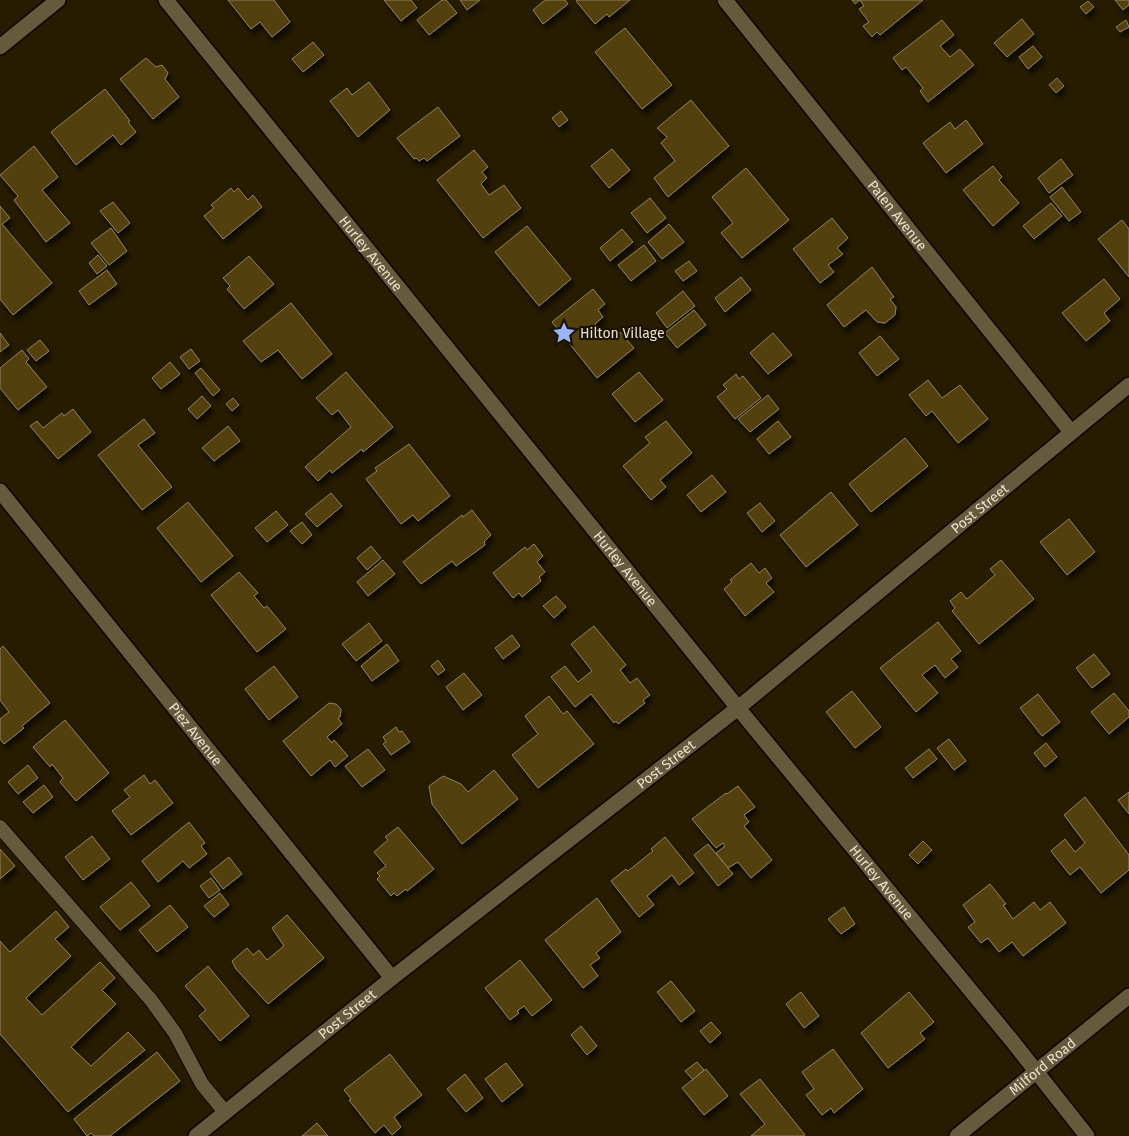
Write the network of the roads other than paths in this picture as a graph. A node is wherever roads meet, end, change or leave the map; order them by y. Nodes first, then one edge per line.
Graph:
1 (58, 0) edge
2 (166, 0) edge
3 (725, 0) edge
4 (0, 47) edge
5 (1129, 385) edge
6 (1070, 432) junction
7 (0, 491) edge
8 (738, 708) junction
9 (0, 827) edge
10 (392, 978) junction
11 (1129, 996) edge
12 (1036, 1072) junction
13 (225, 1112) junction
14 (196, 1136) edge
15 (957, 1136) edge
16 (1087, 1136) edge

1 - 4 street
2 - 8 street, Hurley Avenue
3 - 6 street, Palen Avenue
5 - 6 street, Post Street
6 - 8 street, Post Street
7 - 10 street, Piez Avenue
8 - 10 street, Post Street
8 - 12 street, Hurley Avenue
9 - 13 lane
10 - 13 street, Post Street
11 - 12 street, Milford Road
12 - 15 street, Milford Road
12 - 16 street, Hurley Avenue
13 - 14 street, Post Street

